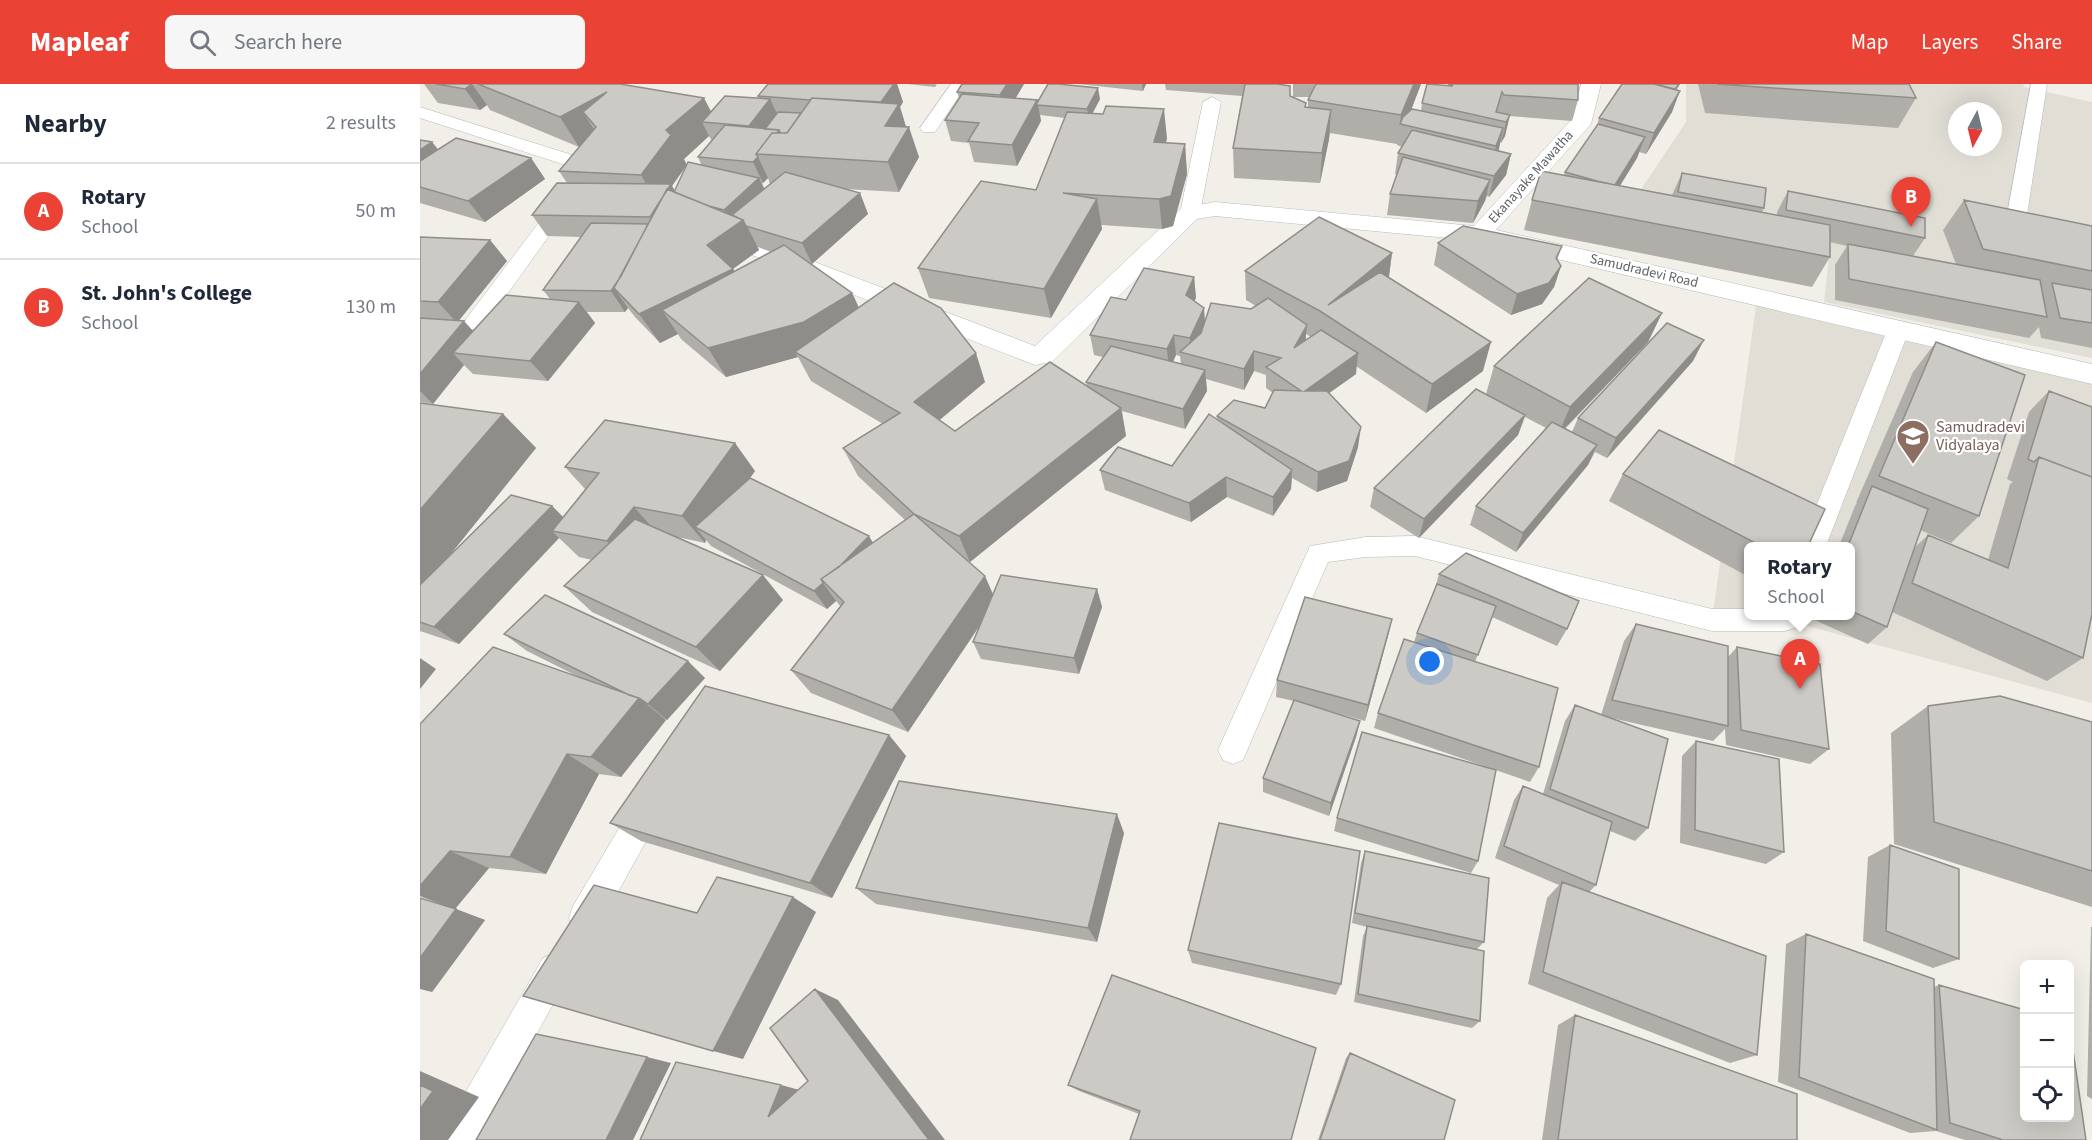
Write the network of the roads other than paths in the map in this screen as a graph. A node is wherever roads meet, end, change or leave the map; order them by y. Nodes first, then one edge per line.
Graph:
1 (959, 84) edge
2 (1591, 84) edge
3 (2039, 84) edge
4 (1212, 102) dead end
5 (420, 112) edge
6 (929, 128) dead end
7 (1190, 213) junction
8 (2017, 215) edge
9 (1480, 234) junction
10 (761, 250) edge
11 (474, 324) dead end
12 (1899, 328) junction
13 (2092, 374) edge
14 (1815, 542) edge
15 (1744, 620) edge
16 (1744, 620) edge
17 (1785, 620) edge
18 (1233, 750) dead end
19 (664, 781) edge
20 (457, 1140) edge

1 - 6 lane
2 - 9 street, Ekanayake Mawatha
3 - 8 lane
4 - 7 lane
5 - 11 lane
7 - 9 street, Samudradevi Road
7 - 10 street
9 - 12 street, Samudradevi Road
12 - 13 street, Samudradevi Road
12 - 14 lane
15 - 18 lane
16 - 17 lane
19 - 20 lane

